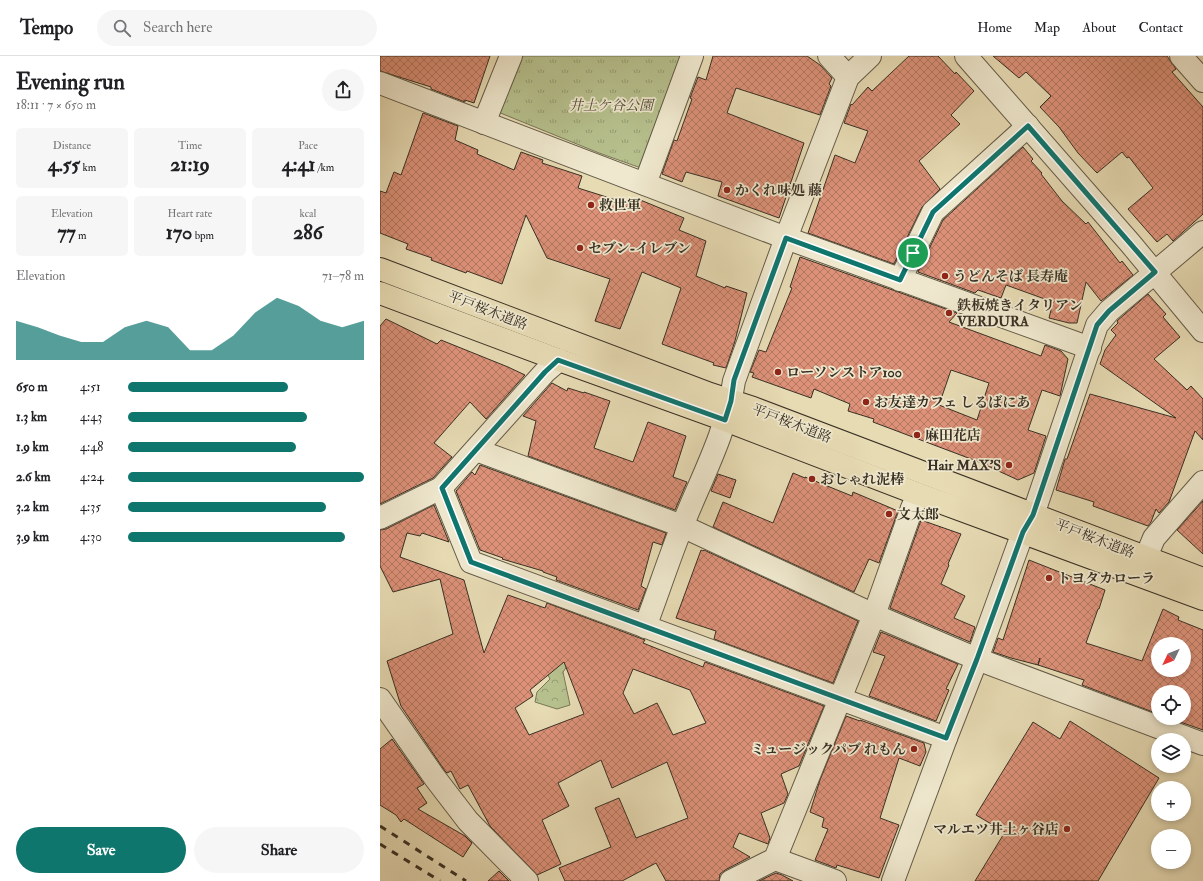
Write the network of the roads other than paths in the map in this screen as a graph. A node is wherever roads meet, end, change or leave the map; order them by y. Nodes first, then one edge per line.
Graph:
1 (511, 56) edge
2 (692, 56) edge
3 (829, 56) edge
4 (870, 56) edge
5 (966, 56) edge
6 (1181, 56) edge
7 (848, 77) junction
8 (1203, 81) edge
9 (380, 83) edge
10 (484, 123) junction
11 (1028, 126) junction
12 (645, 184) junction
13 (1203, 232) edge
14 (786, 238) junction
15 (380, 269) edge
16 (1155, 272) junction
17 (900, 280) junction
18 (380, 293) edge
19 (1203, 330) edge
20 (1090, 348) junction
21 (558, 360) junction
22 (728, 410) junction
23 (476, 450) junction
24 (1203, 482) edge
25 (442, 488) junction
26 (918, 494) junction
27 (380, 518) edge
28 (1028, 524) junction
29 (682, 526) junction
30 (1146, 557) junction
31 (1203, 579) edge
32 (1203, 599) edge
33 (874, 615) junction
34 (645, 627) junction
35 (977, 659) junction
36 (380, 699) edge
37 (841, 699) junction
38 (946, 738) junction
39 (1203, 744) edge
40 (775, 859) junction
41 (527, 881) edge
42 (730, 881) edge
43 (835, 881) edge
44 (893, 881) edge

1 - 10 street
2 - 12 street
3 - 7 street
4 - 7 street
5 - 11 street
6 - 8 street
7 - 14 street
9 - 10 street
10 - 12 street
11 - 16 street
11 - 17 street
12 - 14 street
13 - 16 street
14 - 17 street
14 - 22 street
15 - 22 main road, 平戸桜木道路
16 - 19 street
16 - 20 street
17 - 20 street
18 - 21 main road, 平戸桜木道路
20 - 28 street
21 - 22 main road, 平戸桜木道路
21 - 23 street
22 - 26 main road, 平戸桜木道路
22 - 28 main road, 平戸桜木道路
22 - 29 street
23 - 25 street
23 - 29 street
24 - 30 street
25 - 27 street
25 - 34 street
26 - 28 main road, 平戸桜木道路
26 - 33 street
28 - 30 main road, 平戸桜木道路
28 - 32 main road, 平戸桜木道路
28 - 35 street
29 - 33 street
29 - 34 street
30 - 31 main road, 平戸桜木道路
33 - 35 street
33 - 37 street
34 - 37 street
35 - 38 street
35 - 39 street
36 - 41 street
37 - 38 street
37 - 40 street
38 - 44 street
40 - 42 street
40 - 43 street

